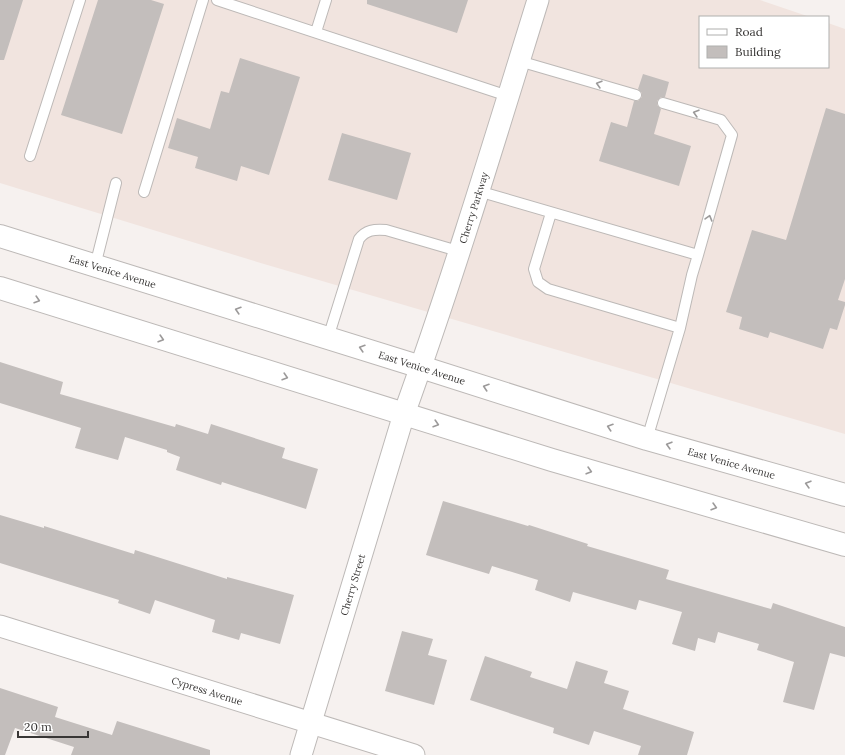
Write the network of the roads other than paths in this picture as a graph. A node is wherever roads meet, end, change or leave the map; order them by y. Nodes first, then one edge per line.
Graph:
1 (80, 0) edge
2 (203, 0) edge
3 (218, 0) edge
4 (326, 0) edge
5 (538, 0) edge
6 (316, 32) junction
7 (519, 61) junction
8 (636, 95) dead end
9 (508, 96) junction
10 (663, 103) dead end
11 (30, 156) dead end
12 (116, 183) dead end
13 (478, 190) junction
14 (144, 192) dead end
15 (552, 213) junction
16 (0, 236) edge
17 (458, 251) junction
18 (698, 255) junction
19 (94, 266) junction
20 (0, 288) edge
21 (680, 328) junction
22 (328, 338) junction
23 (421, 367) junction
24 (404, 414) junction
25 (647, 439) junction
26 (845, 495) edge
27 (845, 544) edge
28 (0, 626) edge
29 (311, 723) junction
30 (301, 755) edge
31 (414, 755) edge

1 - 11 lane
2 - 14 lane
3 - 6 lane
4 - 6 lane
5 - 7 street, Cherry Parkway
6 - 9 lane
8 -> 7 lane
7 - 9 street, Cherry Parkway
9 - 13 street, Cherry Parkway
18 -> 10 lane
12 - 19 lane
13 - 15 lane
13 - 17 street, Cherry Parkway
15 - 18 lane
15 - 21 lane
16 - 19 main road, East Venice Avenue
17 - 22 lane
17 - 23 street, Cherry Parkway
18 - 21 lane
22 -> 19 main road, East Venice Avenue
20 -> 24 main road
21 - 25 lane
23 -> 22 main road, East Venice Avenue
23 - 24 street, Cherry Parkway
25 -> 23 main road, East Venice Avenue
24 -> 27 main road
24 - 29 street, Cherry Street
26 -> 25 main road, East Venice Avenue
28 - 29 street, Cypress Avenue
29 - 30 street, Cherry Street
29 - 31 street, Cypress Avenue

